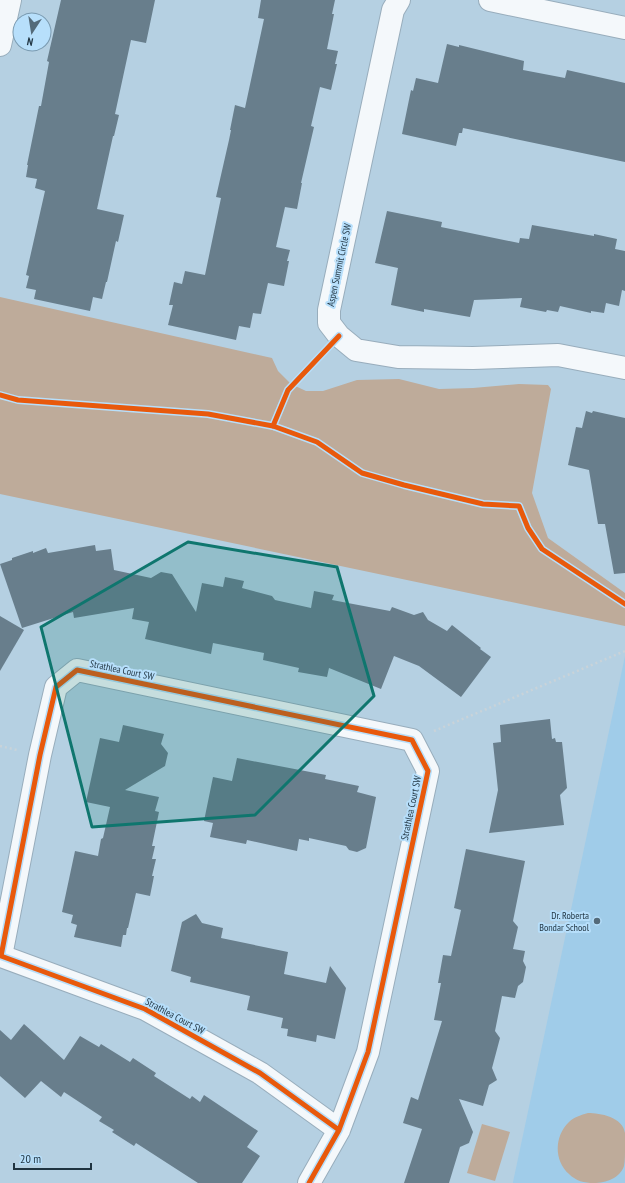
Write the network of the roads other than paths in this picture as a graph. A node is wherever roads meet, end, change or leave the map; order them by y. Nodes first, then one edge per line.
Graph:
1 (10, 0) edge
2 (399, 0) edge
3 (490, 0) edge
4 (625, 28) edge
5 (0, 45) edge
6 (625, 368) edge
7 (338, 1130) junction
8 (309, 1183) edge

1 - 5 street
2 - 6 street, Aspen Summit Circle SW
3 - 4 street
7 - 7 street, Strathlea Court SW
7 - 8 street, Strathlea Court SW

